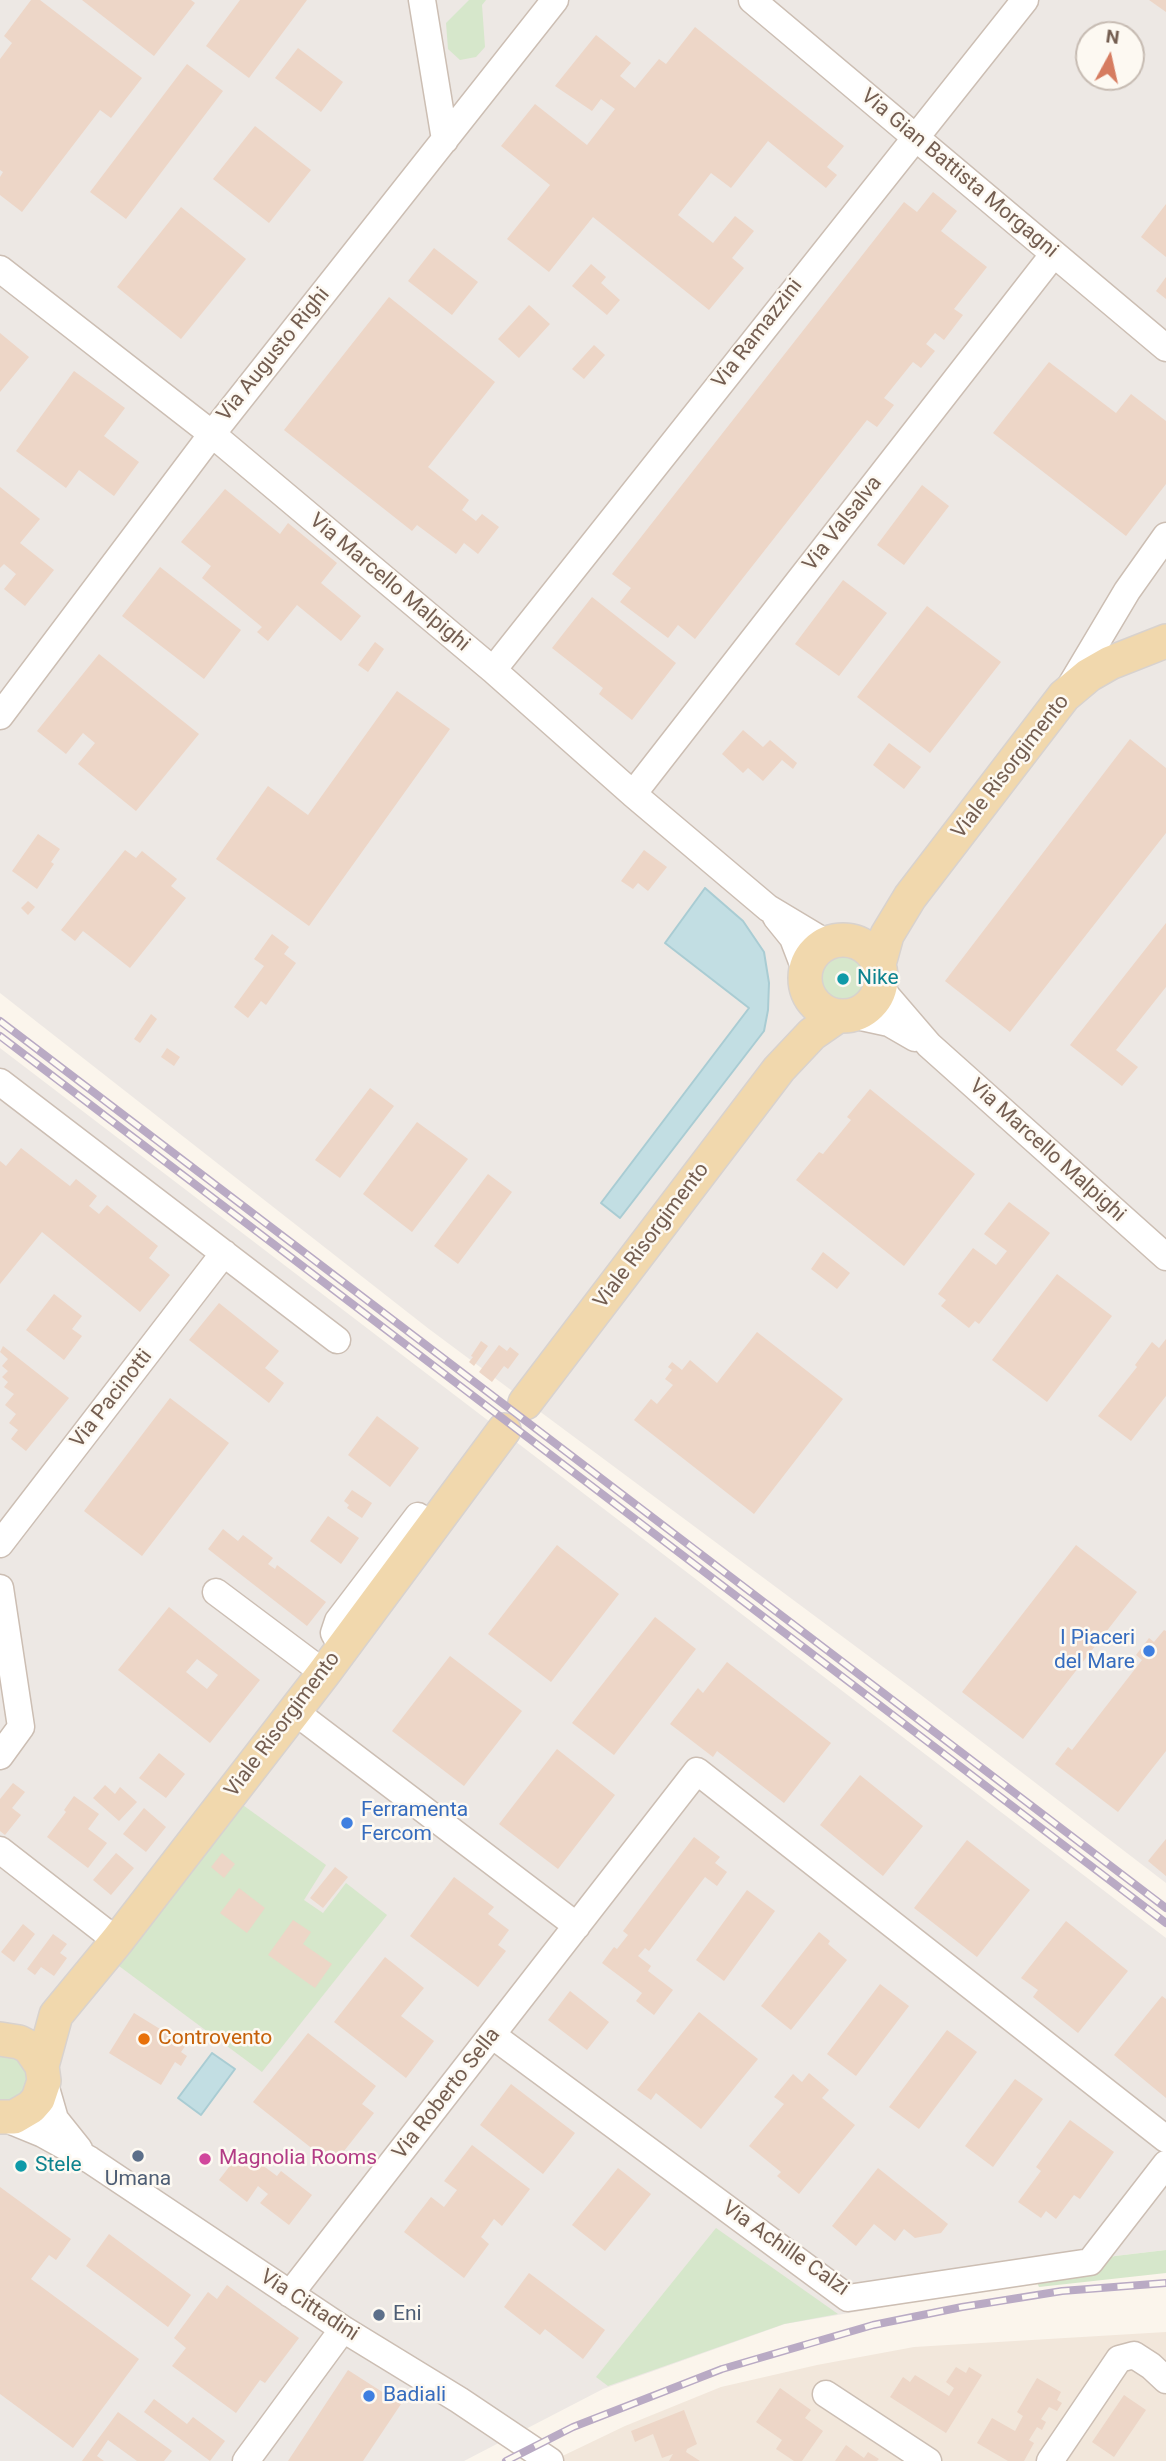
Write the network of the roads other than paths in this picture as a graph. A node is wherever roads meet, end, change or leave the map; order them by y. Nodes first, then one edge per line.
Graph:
1 (422, 0) edge
2 (555, 0) edge
3 (752, 0) edge
4 (1025, 0) edge
5 (915, 136) junction
6 (445, 141) junction
7 (1053, 255) junction
8 (0, 269) edge
9 (1166, 348) edge
10 (212, 434) junction
11 (1166, 536) edge
12 (1166, 641) edge
13 (492, 670) junction
14 (1064, 696) junction
15 (0, 716) edge
16 (633, 794) junction
17 (910, 897) junction
18 (768, 908) junction
19 (837, 942) junction
20 (879, 976) junction
21 (808, 984) junction
22 (845, 1015) junction
23 (929, 1045) junction
24 (779, 1069) junction
25 (0, 1082) edge
26 (224, 1253) junction
27 (1166, 1257) edge
28 (337, 1340) dead end
29 (525, 1404) dead end
30 (504, 1430) dead end
31 (418, 1516) dead end
32 (0, 1544) edge
33 (0, 1588) edge
34 (216, 1592) dead end
35 (333, 1660) junction
36 (294, 1711) junction
37 (0, 1756) edge
38 (0, 1850) edge
39 (577, 1926) junction
40 (117, 1941) junction
41 (56, 2015) junction
42 (492, 2035) junction
43 (4, 2039) edge
44 (43, 2073) junction
45 (1, 2118) edge
46 (1166, 2139) edge
47 (90, 2160) junction
48 (1166, 2164) edge
49 (290, 2294) junction
50 (343, 2329) junction
51 (1166, 2380) edge
52 (827, 2393) dead end
53 (540, 2454) edge
54 (246, 2461) edge
55 (928, 2461) edge
56 (1050, 2461) edge

1 - 6 street
2 - 6 street, Via Augusto Righi
3 - 5 street, Via Gian Battista Morgagni
4 - 5 street, Via Ramazzini
5 - 7 street, Via Gian Battista Morgagni
5 - 13 street, Via Ramazzini
6 - 10 street, Via Augusto Righi
7 - 9 street, Via Gian Battista Morgagni
7 - 16 street, Via Valsalva
8 - 10 street, Via Marcello Malpighi
10 - 13 street, Via Marcello Malpighi
10 - 15 street, Via Augusto Righi
11 - 14 street
12 - 14 main road, Viale Risorgimento
13 - 16 street, Via Marcello Malpighi
14 - 17 main road, Viale Risorgimento
16 - 18 street, Via Marcello Malpighi
17 - 19 main road, Viale Risorgimento
17 - 20 main road, Viale Risorgimento
18 - 19 street, Via Marcello Malpighi
18 - 21 street, Via Marcello Malpighi
19 - 20 main road
19 - 21 main road, Viale Risorgimento
20 - 22 main road, Viale Risorgimento
20 - 23 street, Via Marcello Malpighi
21 - 22 main road
21 - 24 main road, Viale Risorgimento
22 - 23 street, Via Marcello Malpighi
22 - 24 main road, Viale Risorgimento
23 - 27 street, Via Marcello Malpighi
24 - 29 main road, Viale Risorgimento
25 - 26 street
26 - 28 street
26 - 32 street, Via Pacinotti
30 - 35 main road, Viale Risorgimento
31 - 35 street
33 - 37 street
34 - 35 street
35 - 36 main road, Viale Risorgimento
36 - 39 street
36 - 40 main road, Viale Risorgimento
38 - 40 street
39 - 42 street, Via Roberto Sella
39 - 46 street, Via Roberto Sella
40 - 41 main road, Viale Risorgimento
41 - 43 main road, Viale Risorgimento
41 - 44 main road, Viale Risorgimento
42 - 48 street, Via Achille Calzi
42 - 49 street, Via Roberto Sella
43 - 44 main road
44 - 45 main road, Viale Risorgimento
44 - 47 street, Via Cittadini
45 - 47 street, Via Cittadini
47 - 49 street, Via Cittadini
49 - 50 street, Via Cittadini
50 - 53 street, Via Cittadini
50 - 54 street
51 - 56 street
52 - 55 street

